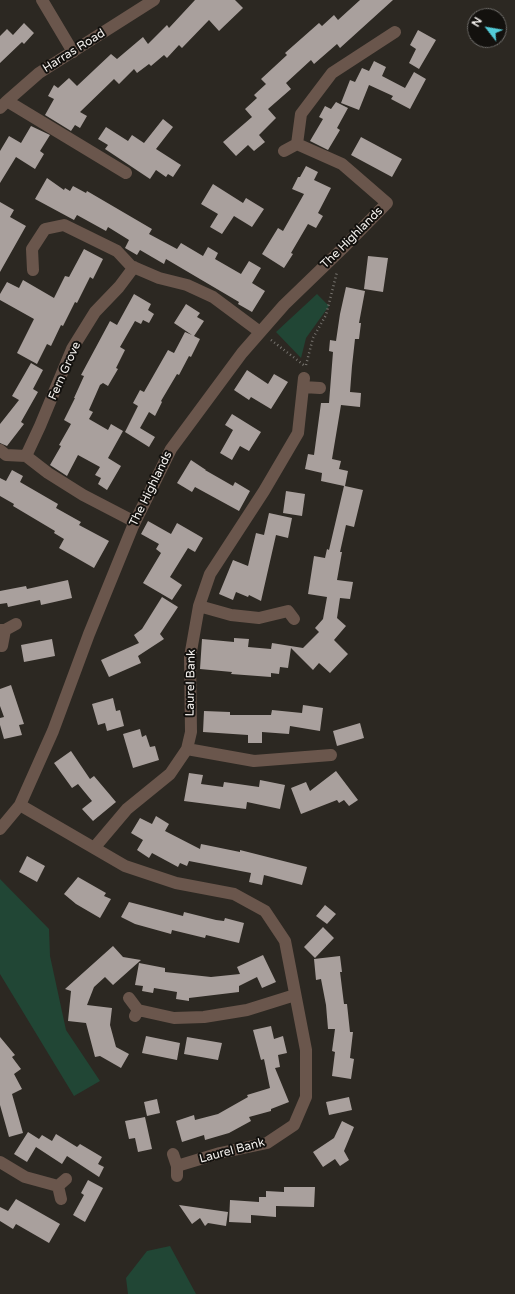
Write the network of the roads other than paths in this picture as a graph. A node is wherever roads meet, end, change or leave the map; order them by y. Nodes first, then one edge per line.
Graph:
1 (42, 0) edge
2 (154, 0) edge
3 (395, 32) dead end
4 (72, 52) junction
5 (3, 105) edge
6 (298, 144) junction
7 (284, 151) dead end
8 (126, 173) dead end
9 (134, 267) junction
10 (33, 270) dead end
11 (260, 332) junction
12 (320, 388) dead end
13 (0, 450) edge
14 (26, 456) junction
15 (135, 522) junction
16 (199, 606) junction
17 (294, 618) dead end
18 (16, 624) dead end
19 (2, 630) edge
20 (2, 646) dead end
21 (188, 749) junction
22 (331, 755) dead end
23 (20, 805) junction
24 (0, 829) edge
25 (94, 848) junction
26 (295, 995) junction
27 (129, 998) dead end
28 (172, 1154) dead end
29 (0, 1162) edge
30 (61, 1198) dead end

1 - 4 street
2 - 4 street, Harras Road
3 - 6 street
4 - 5 street, Harras Road
5 - 8 street
6 - 7 street
6 - 11 street, The Highlands
9 - 10 street
9 - 11 street
9 - 14 street, Fern Grove
11 - 15 street, The Highlands
12 - 16 street, Laurel Bank
13 - 14 street
14 - 15 street
15 - 23 street, The Highlands
16 - 17 street
16 - 21 street, Laurel Bank
18 - 19 street
19 - 20 street
21 - 22 street
21 - 25 street, Laurel Bank
23 - 24 street, The Highlands
23 - 25 street, Laurel Bank
25 - 26 street, Laurel Bank
26 - 27 street
26 - 28 street, Laurel Bank
29 - 30 street

